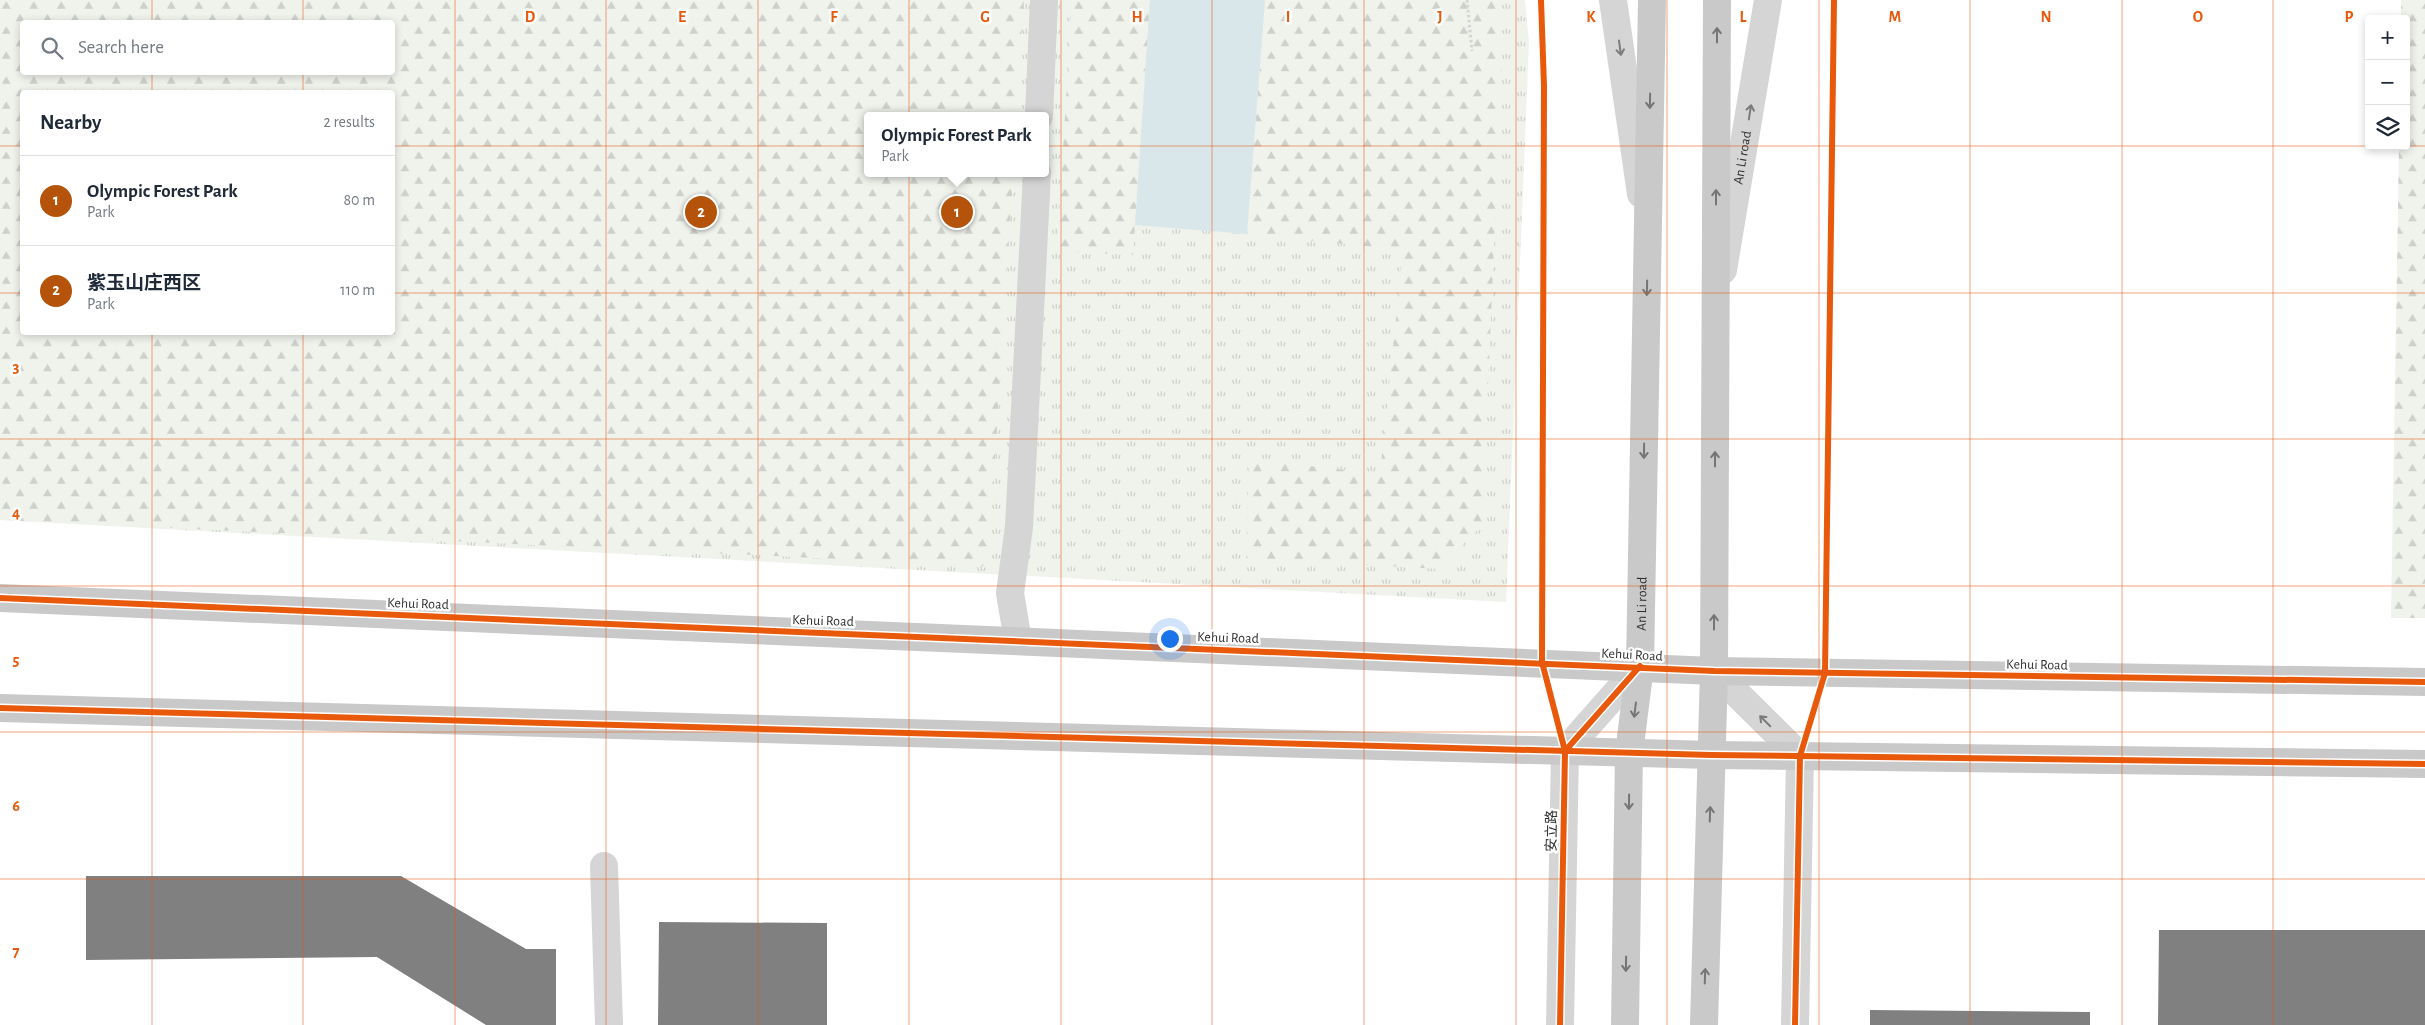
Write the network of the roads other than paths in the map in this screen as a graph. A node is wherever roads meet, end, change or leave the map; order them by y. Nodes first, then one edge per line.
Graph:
1 (1044, 0) edge
2 (1613, 0) edge
3 (1652, 0) edge
4 (1717, 0) edge
5 (1768, 0) edge
6 (1039, 112) edge
7 (1037, 177) edge
8 (1648, 240) junction
9 (1716, 316) junction
10 (0, 598) edge
11 (1018, 641) junction
12 (1640, 666) junction
13 (1714, 671) junction
14 (2425, 682) edge
15 (0, 708) edge
16 (1565, 751) junction
17 (1629, 753) junction
18 (1711, 755) junction
19 (1800, 756) junction
20 (2425, 764) edge
21 (604, 866) dead end
22 (609, 1025) edge
23 (1560, 1025) edge
24 (1625, 1025) edge
25 (1704, 1025) edge
26 (1795, 1025) edge

1 - 6 street
2 -> 8 street, An Li road
3 -> 8 main road, An Li road
9 -> 4 main road, An Li road
9 -> 5 street, An Li road
7 - 11 street
8 -> 12 main road, An Li road
13 -> 9 main road, An Li road
10 - 11 main road, Kehui Road
11 - 12 main road, Kehui Road
12 - 13 main road, Kehui Road
12 - 16 street
12 -> 17 main road, An Li road
13 - 14 main road, Kehui Road
13 - 18 main road, An Li road
19 -> 13 street
15 - 16 main road
16 - 17 main road
16 - 23 street, 安立路
17 - 18 main road
17 -> 24 main road, An Li road
18 - 19 main road
25 -> 18 main road, An Li road
19 - 20 main road
19 - 26 street
21 - 22 street

